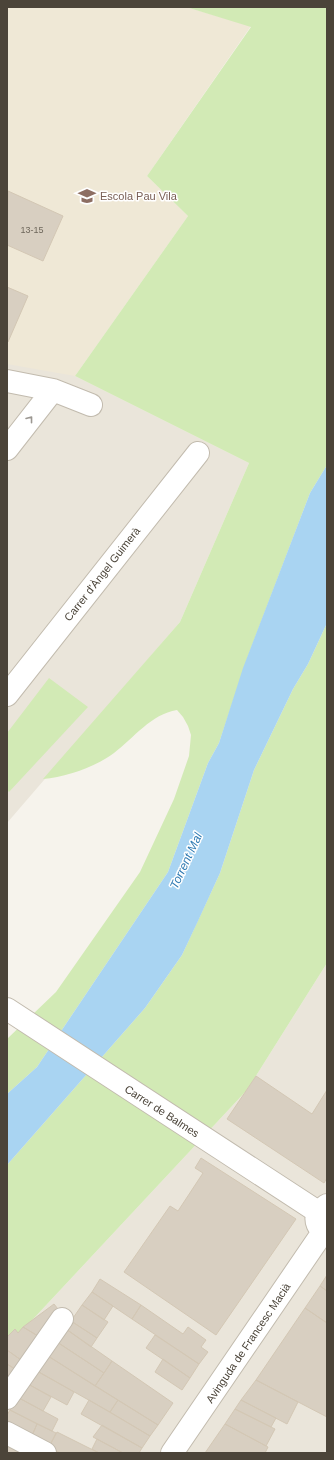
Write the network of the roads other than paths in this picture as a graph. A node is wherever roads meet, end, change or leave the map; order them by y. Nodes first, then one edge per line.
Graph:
1 (7, 381) edge
2 (53, 390) junction
3 (91, 405) dead end
4 (7, 449) edge
5 (198, 453) dead end
6 (7, 695) edge
7 (7, 1009) edge
8 (324, 1221) edge
9 (62, 1319) dead end
10 (7, 1398) edge
11 (7, 1433) edge
12 (45, 1453) edge
13 (172, 1453) edge

1 - 2 street
2 - 3 street
4 -> 2 street
5 - 6 street, Carrer d'Àngel Guimerà
7 - 8 street, Carrer de Balmes
8 - 13 street, Avinguda de Francesc Macià
9 - 10 street
11 - 12 street

